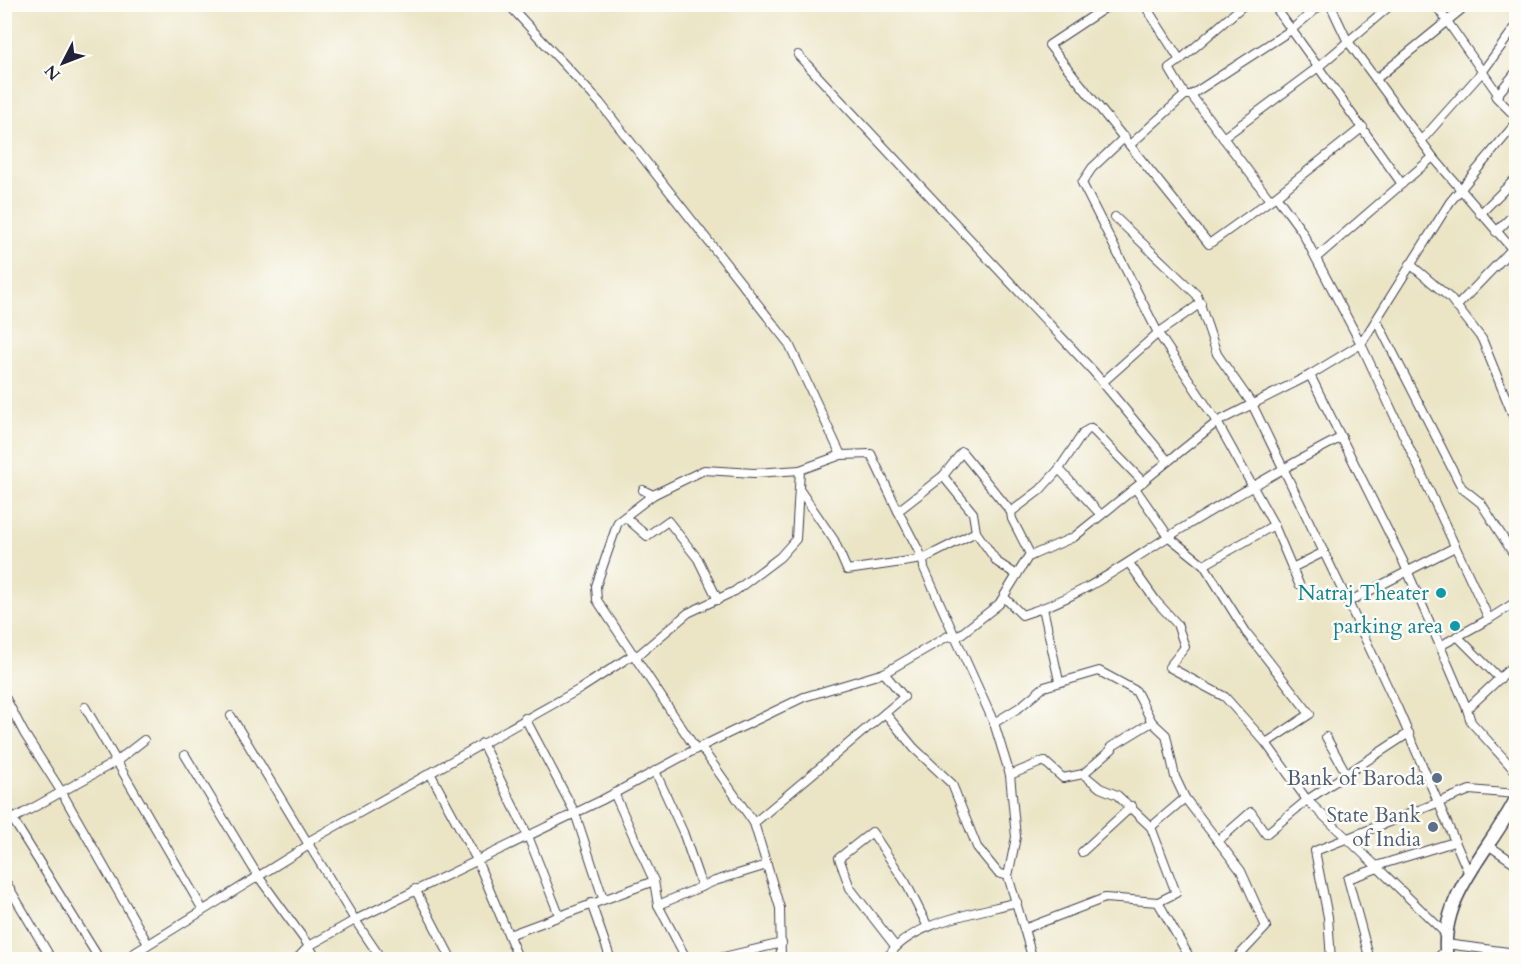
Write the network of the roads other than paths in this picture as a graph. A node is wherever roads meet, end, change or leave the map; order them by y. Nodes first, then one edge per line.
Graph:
1 (508, 4) edge
2 (1111, 4) edge
3 (1144, 4) edge
4 (1245, 4) edge
5 (1273, 4) edge
6 (1322, 4) edge
7 (1330, 4) edge
8 (1392, 4) edge
9 (1435, 4) edge
10 (1468, 4) edge
11 (1448, 22) junction
12 (1516, 26) edge
13 (1291, 30) junction
14 (1347, 40) junction
15 (798, 55) dead end
16 (1180, 60) junction
17 (1317, 68) junction
18 (1483, 71) junction
19 (1516, 72) edge
20 (1376, 79) junction
21 (1498, 94) junction
22 (1188, 95) junction
23 (1516, 117) edge
24 (1516, 123) edge
25 (1363, 127) junction
26 (1125, 137) junction
27 (1223, 138) junction
28 (1421, 141) junction
29 (1131, 144) junction
30 (1433, 157) junction
31 (1516, 178) edge
32 (1402, 184) junction
33 (1459, 191) junction
34 (1273, 198) junction
35 (1516, 212) edge
36 (1480, 214) junction
37 (1115, 217) dead end
38 (1496, 232) junction
39 (1515, 250) edge
40 (1316, 258) junction
41 (1410, 264) junction
42 (1201, 303) junction
43 (1456, 307) junction
44 (1377, 321) junction
45 (1158, 333) junction
46 (1361, 344) junction
47 (1310, 375) junction
48 (1102, 382) junction
49 (1252, 404) junction
50 (1217, 422) junction
51 (1516, 423) edge
52 (1342, 437) junction
53 (841, 455) junction
54 (1168, 461) junction
55 (1283, 468) junction
56 (1059, 469) junction
57 (800, 470) junction
58 (943, 476) junction
59 (1143, 482) junction
60 (1254, 485) junction
61 (1135, 488) junction
62 (799, 489) junction
63 (643, 490) dead end
64 (653, 495) junction
65 (898, 512) junction
66 (1011, 512) junction
67 (1101, 515) junction
68 (625, 517) junction
69 (1274, 525) junction
70 (976, 532) junction
71 (1169, 537) junction
72 (1455, 547) junction
73 (1324, 552) junction
74 (1031, 556) junction
75 (1516, 558) edge
76 (923, 559) junction
77 (1129, 563) junction
78 (1204, 565) junction
79 (1292, 568) junction
80 (1408, 572) junction
81 (1017, 575) junction
82 (1299, 584) dead end
83 (1004, 597) junction
84 (718, 600) junction
85 (1348, 602) junction
86 (1516, 602) edge
87 (1043, 608) junction
88 (1489, 619) junction
89 (1457, 636) junction
90 (956, 638) junction
91 (1440, 646) junction
92 (635, 656) junction
93 (1516, 663) edge
94 (884, 673) junction
95 (1500, 679) junction
96 (1059, 681) junction
97 (4, 694) edge
98 (85, 707) dead end
99 (1467, 709) junction
100 (885, 714) junction
101 (231, 716) dead end
102 (525, 718) junction
103 (1152, 722) junction
104 (994, 723) junction
105 (1408, 733) junction
106 (1326, 737) dead end
107 (144, 740) dead end
108 (482, 742) junction
109 (1266, 743) junction
110 (698, 748) junction
111 (185, 755) dead end
112 (117, 761) junction
113 (655, 771) junction
114 (1516, 772) edge
115 (430, 773) junction
116 (1346, 773) junction
117 (1083, 774) junction
118 (1010, 775) junction
119 (62, 791) junction
120 (614, 793) junction
121 (1516, 794) edge
122 (1185, 798) junction
123 (1516, 799) edge
124 (1307, 800) junction
125 (1438, 803) junction
126 (4, 805) edge
127 (1132, 806) junction
128 (575, 813) junction
129 (12, 819) junction
130 (754, 823) junction
131 (4, 824) edge
132 (1151, 827) junction
133 (528, 836) junction
134 (1345, 837) junction
135 (1218, 840) junction
136 (1454, 842) junction
137 (309, 845) junction
138 (1488, 845) junction
139 (1082, 852) dead end
140 (476, 861) junction
141 (1516, 864) edge
142 (767, 865) junction
143 (1377, 867) junction
144 (1469, 874) junction
145 (258, 876) junction
146 (1008, 876) junction
147 (4, 879) edge
148 (654, 881) junction
149 (702, 887) junction
150 (415, 889) junction
151 (603, 898) junction
152 (1017, 902) junction
153 (1158, 902) junction
154 (591, 903) junction
155 (658, 905) junction
156 (203, 910) junction
157 (559, 915) junction
158 (355, 920) junction
159 (927, 927) junction
160 (1024, 929) junction
161 (509, 935) junction
162 (782, 943) junction
163 (148, 944) junction
164 (309, 946) junction
165 (1447, 947) edge
166 (890, 954) edge
167 (1514, 955) edge
168 (51, 959) edge
169 (100, 960) edge
170 (123, 960) edge
171 (296, 960) edge
172 (317, 960) edge
173 (382, 960) edge
174 (452, 960) edge
175 (519, 960) edge
176 (611, 960) edge
177 (687, 960) edge
178 (711, 960) edge
179 (781, 960) edge
180 (1033, 960) edge
181 (1191, 960) edge
182 (1235, 960) edge
183 (1331, 960) edge
184 (1370, 960) edge
185 (1435, 960) edge

1 - 53 street
2 - 26 street
3 - 16 street
4 - 16 street
5 - 13 street
6 - 13 street
7 - 14 street
8 - 14 street
9 - 11 street
10 - 11 street
11 - 18 street
11 - 20 street
12 - 18 street
13 - 17 street
13 - 22 street
14 - 17 street
14 - 20 street
15 - 48 street
16 - 22 street
17 - 25 street
17 - 27 street
18 - 21 street
18 - 28 street
19 - 21 street
20 - 28 street
21 - 23 street
22 - 27 street
22 - 29 street
24 - 33 street
25 - 32 street
25 - 34 street
26 - 29 street
26 - 45 street
27 - 34 street
28 - 30 street
29 - 34 street
30 - 32 street
30 - 33 street
31 - 36 street
32 - 40 street
33 - 36 street
33 - 41 street
34 - 40 street
35 - 38 street
36 - 38 street
37 - 42 street
38 - 39 street
39 - 43 street
40 - 46 street
41 - 43 street
41 - 44 street
42 - 45 street
42 - 49 street
43 - 51 street
44 - 46 street
44 - 75 street
45 - 48 street
45 - 50 street
46 - 47 street
46 - 72 street
47 - 49 street
47 - 52 street
48 - 54 street
49 - 50 street
49 - 55 street
50 - 54 street
50 - 60 street
52 - 55 street
52 - 80 street
53 - 57 street
53 - 65 street
54 - 59 street
55 - 60 street
55 - 73 street
56 - 59 street
56 - 66 street
56 - 67 street
57 - 62 street
57 - 64 street
58 - 65 street
58 - 66 street
58 - 70 street
59 - 61 street
60 - 69 street
60 - 71 street
61 - 67 street
61 - 71 street
62 - 76 street
62 - 84 street
63 - 64 street
64 - 68 street
65 - 76 street
66 - 74 street
67 - 74 street
68 - 84 street
68 - 92 street
69 - 78 street
69 - 79 street
70 - 76 street
70 - 81 street
71 - 77 street
71 - 78 street
72 - 80 street
72 - 88 street
73 - 79 street
73 - 85 street
74 - 81 street
76 - 90 street
77 - 87 street
77 - 109 street
78 - 109 street
79 - 82 street
80 - 85 street
80 - 91 street
81 - 83 street
83 - 87 street
83 - 90 street
84 - 92 street
85 - 105 street
86 - 88 street
87 - 96 street
88 - 89 street
89 - 91 street
89 - 95 street
90 - 94 street
90 - 104 street
91 - 99 street
92 - 102 street
92 - 110 street
93 - 95 street
94 - 100 street
94 - 110 street
95 - 99 street
96 - 103 street
96 - 104 street
97 - 119 street
98 - 112 street
99 - 114 street
100 - 130 street
100 - 146 street
101 - 137 street
102 - 108 street
102 - 128 street
103 - 117 street
103 - 122 street
104 - 118 street
105 - 116 street
105 - 125 street
106 - 116 street
107 - 112 street
108 - 115 street
108 - 133 street
109 - 124 street
110 - 113 street
110 - 130 street
111 - 145 street
112 - 119 street
112 - 156 street
113 - 120 street
113 - 149 street
115 - 137 street
115 - 140 street
116 - 124 street
117 - 118 street
117 - 127 street
118 - 146 street
119 - 129 street
119 - 163 street
120 - 128 street
120 - 148 street
121 - 125 street
122 - 132 street
122 - 135 street
123 - 138 main road
124 - 134 street
124 - 135 street
125 - 134 street
125 - 136 street
126 - 129 street
127 - 132 street
127 - 139 street
128 - 133 street
128 - 151 street
129 - 131 street
129 - 169 street
130 - 142 street
132 - 153 street
133 - 140 street
133 - 157 street
134 - 143 street
134 - 183 street
135 - 182 street
136 - 143 street
136 - 144 street
137 - 145 street
137 - 158 street
138 - 141 street
138 - 144 main road
140 - 150 street
140 - 161 street
142 - 149 street
142 - 162 street
143 - 165 street
143 - 184 street
144 - 165 main road
145 - 156 street
145 - 164 street
146 - 152 street
147 - 168 street
148 - 151 street
148 - 155 street
149 - 155 street
150 - 158 street
150 - 174 street
151 - 154 street
152 - 159 street
152 - 160 street
153 - 160 street
153 - 181 street
154 - 157 street
154 - 176 street
155 - 177 street
156 - 163 street
157 - 161 street
158 - 164 street
158 - 173 street
159 - 166 street
159 - 166 street
160 - 180 street
161 - 175 street
162 - 178 street
162 - 179 street
163 - 170 street
164 - 171 street
164 - 172 street
165 - 167 street
165 - 185 street

